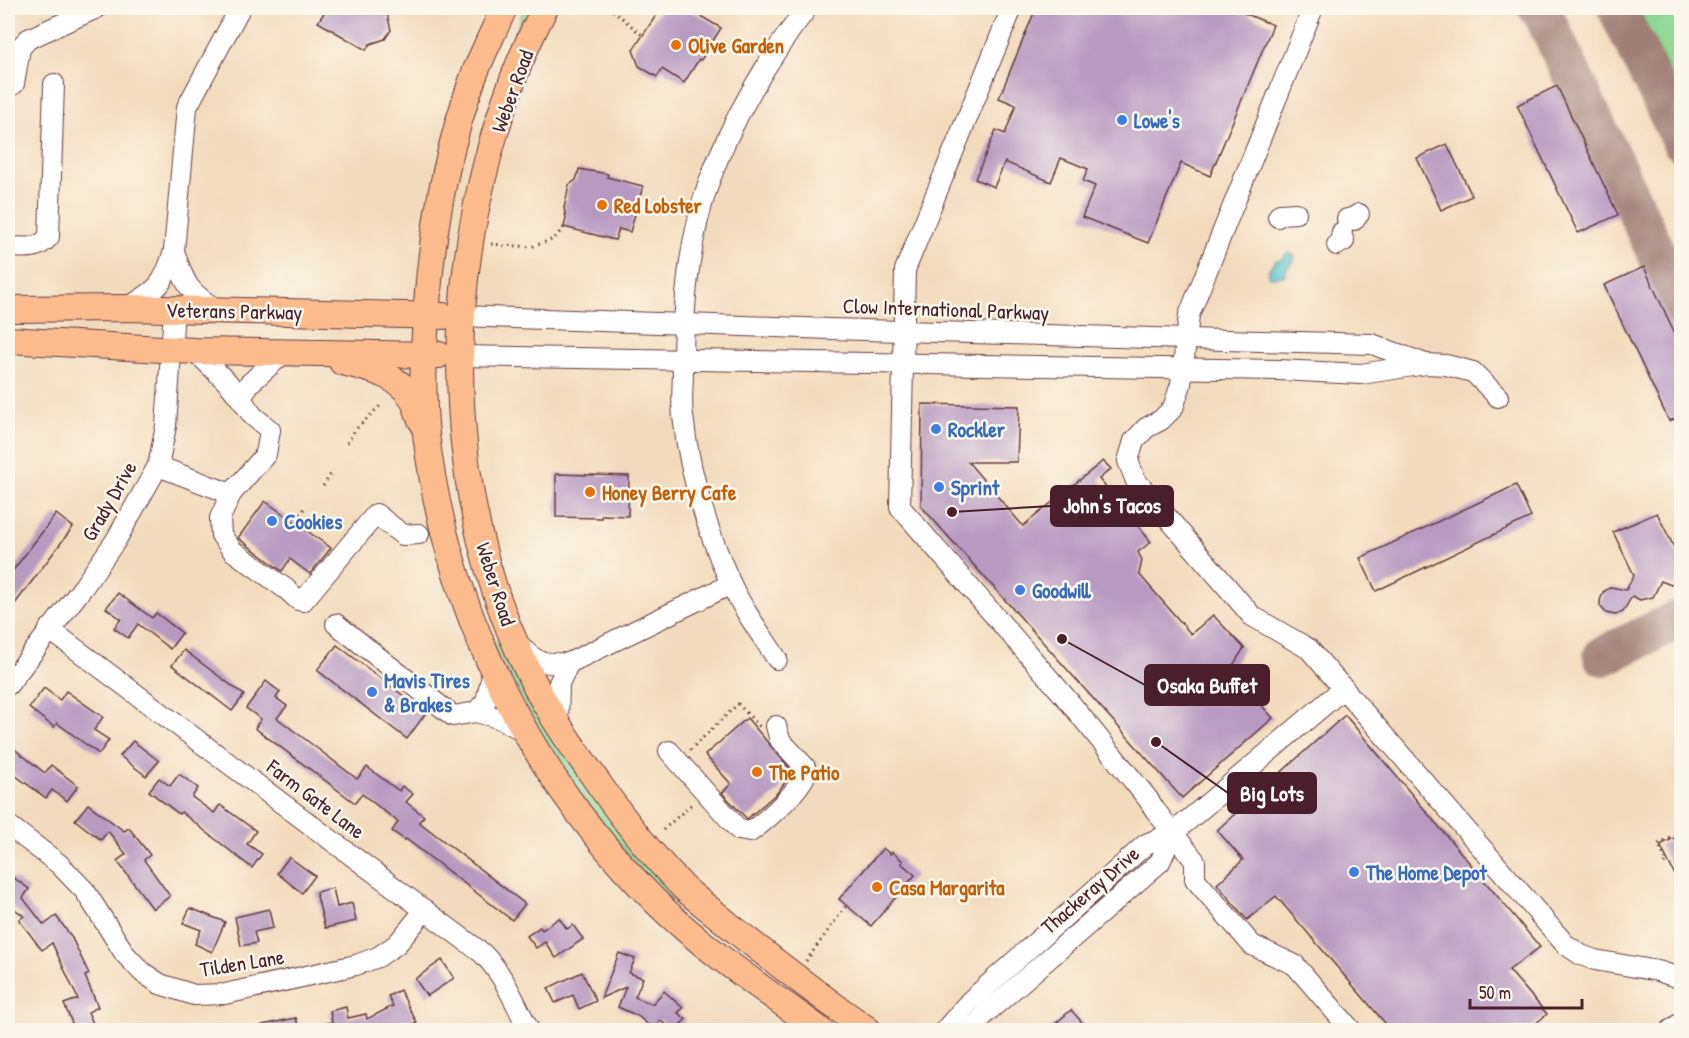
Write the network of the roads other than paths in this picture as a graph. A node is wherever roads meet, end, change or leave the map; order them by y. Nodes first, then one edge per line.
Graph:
1 (97, 8) edge
2 (240, 8) edge
3 (504, 8) edge
4 (545, 8) edge
5 (806, 8) edge
6 (1012, 8) edge
7 (1313, 8) edge
8 (14, 84) dead end
9 (54, 84) dead end
10 (8, 247) edge
11 (174, 251) junction
12 (127, 308) junction
13 (8, 309) edge
14 (174, 310) junction
15 (219, 311) junction
16 (426, 315) junction
17 (461, 316) junction
18 (684, 324) junction
19 (904, 332) junction
20 (1186, 339) junction
21 (8, 340) edge
22 (184, 350) junction
23 (295, 352) junction
24 (424, 354) junction
25 (460, 356) junction
26 (683, 360) junction
27 (904, 363) junction
28 (1426, 364) junction
29 (1184, 368) junction
30 (1498, 397) dead end
31 (241, 399) junction
32 (426, 432) junction
33 (158, 466) junction
34 (231, 495) junction
35 (419, 534) dead end
36 (731, 584) junction
37 (336, 624) dead end
38 (49, 629) junction
39 (512, 636) junction
40 (777, 659) dead end
41 (569, 663) junction
42 (493, 671) junction
43 (8, 685) edge
44 (1344, 688) junction
45 (476, 712) junction
46 (559, 727) junction
47 (770, 728) road end
48 (524, 731) junction
49 (669, 751) dead end
50 (8, 825) edge
51 (1173, 833) junction
52 (425, 910) junction
53 (1682, 979) edge
54 (1682, 1022) edge
55 (529, 1030) edge
56 (820, 1030) edge
57 (868, 1030) edge
58 (945, 1030) edge
59 (971, 1030) edge
60 (1351, 1030) edge
61 (1671, 1030) edge

1 - 8 street
2 - 11 street
3 - 16 main road, Weber Road
4 - 17 main road, Weber Road
5 - 18 street
6 - 19 street
7 - 20 street
9 - 10 street
11 - 12 street
11 - 15 street
12 - 13 main road, Veterans Parkway
12 - 14 main road, Veterans Parkway
14 - 15 main road, Veterans Parkway
14 - 22 street, Grady Drive
15 - 16 main road, Veterans Parkway
16 - 17 main road, Veterans Parkway
16 - 24 main road, Weber Road
17 - 18 street, Clow International Parkway
17 - 25 main road, Weber Road
18 - 19 street, Clow International Parkway
18 - 26 street
19 - 20 street, Clow International Parkway
19 - 27 street
20 - 28 street, Clow International Parkway
20 - 29 street
21 - 22 main road, Veterans Parkway
22 - 23 main road, Veterans Parkway
22 - 31 street
22 - 33 street, Grady Drive
23 - 24 main road, Veterans Parkway
23 - 31 street
23 - 32 main road
24 - 25 main road, Veterans Parkway
24 - 32 main road, Weber Road
25 - 26 street, Clow International Parkway
25 - 39 main road, Weber Road
26 - 27 street, Clow International Parkway
26 - 36 street
27 - 29 street, Clow International Parkway
27 - 51 street
28 - 29 street, Clow International Parkway
28 - 30 street, Clow International Parkway
29 - 44 street
31 - 34 street
32 - 42 main road, Weber Road
33 - 34 street
33 - 38 street, Grady Drive
34 - 35 street
36 - 40 street
36 - 41 street
37 - 45 street
38 - 43 street, Grady Drive
38 - 52 street, Farm Gate Lane
39 - 41 street
39 - 46 main road, Weber Road
41 - 46 street
42 - 45 street
42 - 48 main road, Weber Road
44 - 51 street, Thackeray Drive
44 - 53 street
45 - 48 street
46 - 57 main road, Weber Road
47 - 49 street
48 - 56 main road, Weber Road
50 - 52 street, Tilden Lane
51 - 58 street
51 - 59 street, Thackeray Drive
51 - 60 street
52 - 55 street, Farm Gate Lane
54 - 61 street

